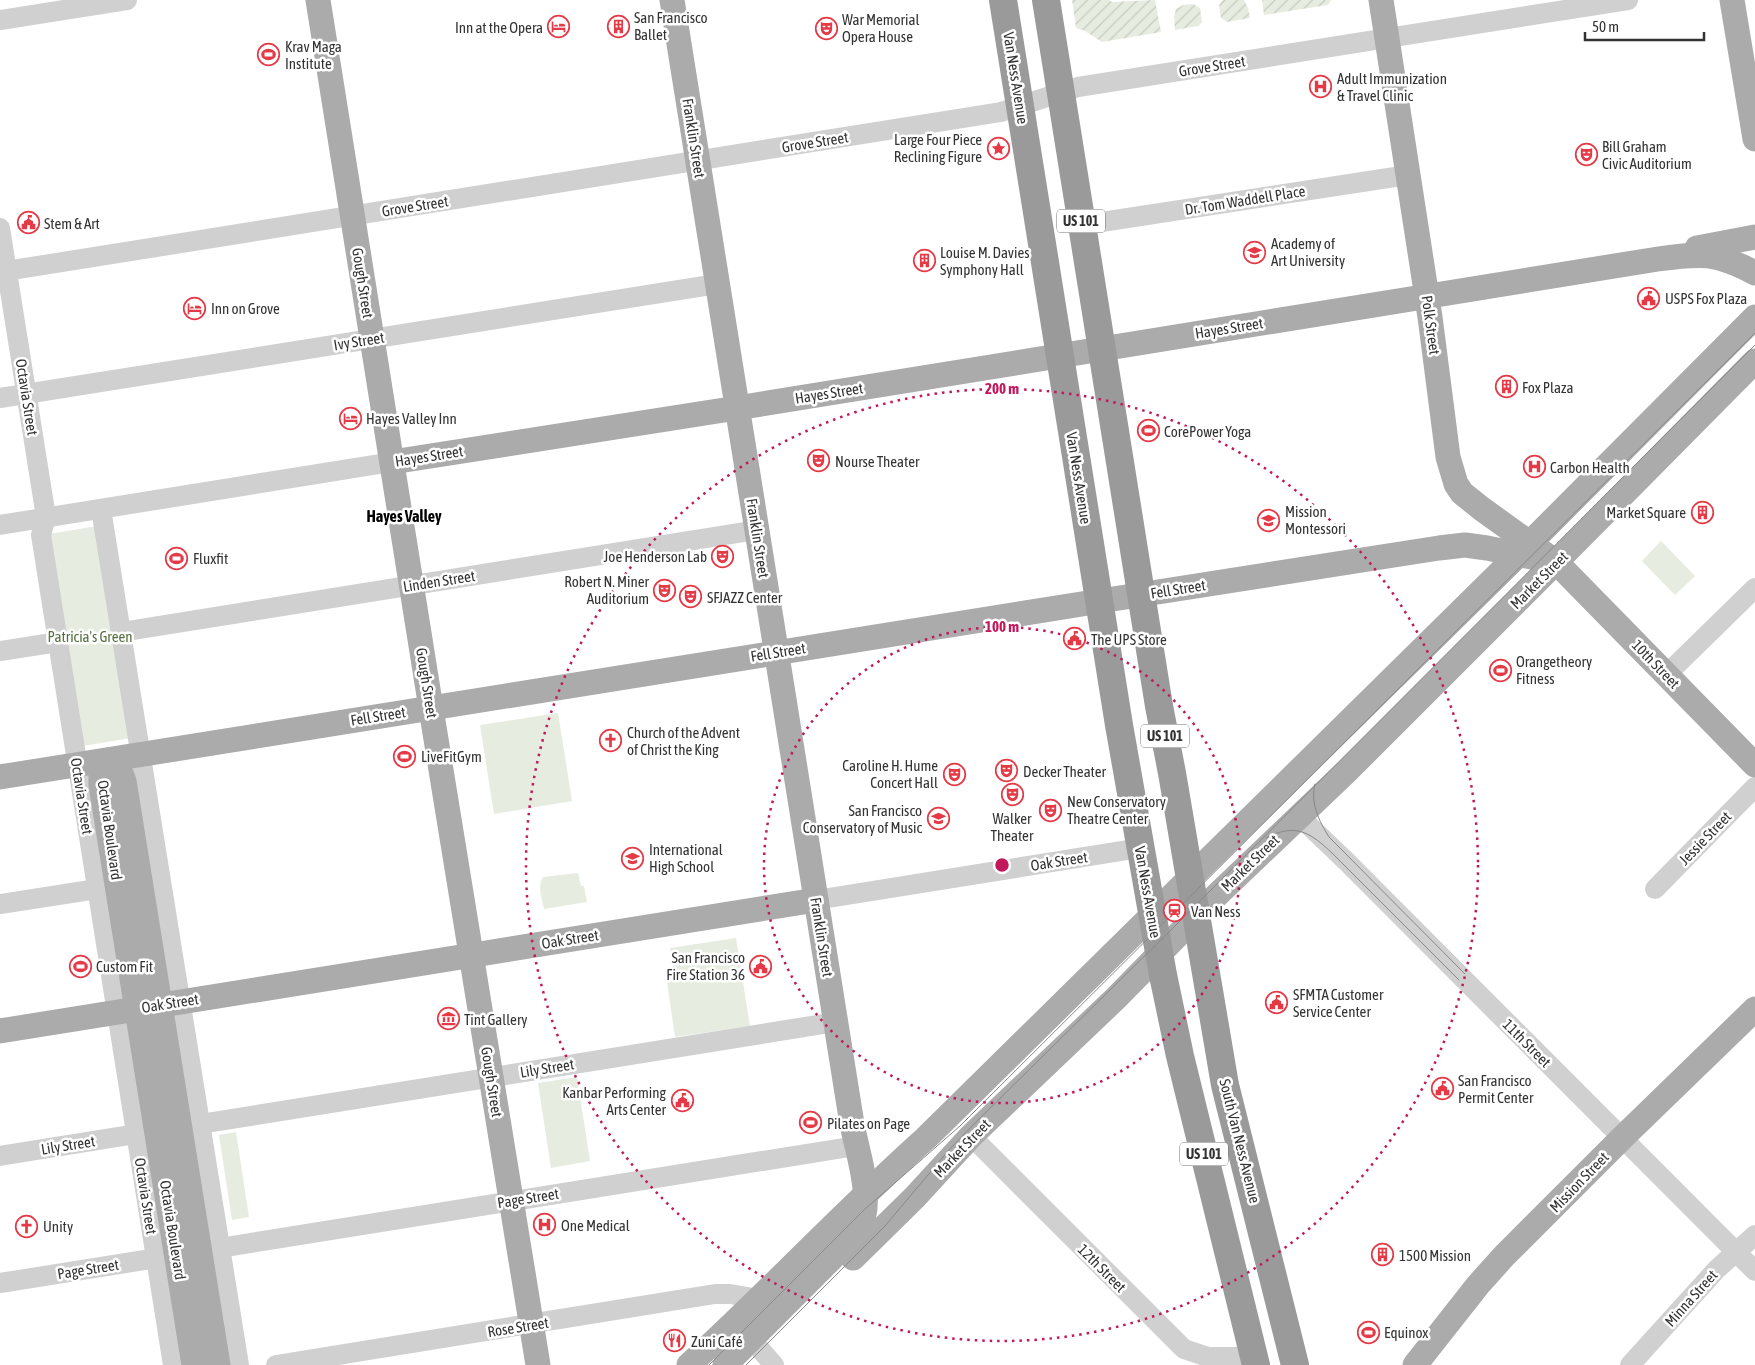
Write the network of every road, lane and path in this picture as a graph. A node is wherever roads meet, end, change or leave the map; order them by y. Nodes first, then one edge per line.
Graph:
1 (128, 0) edge
2 (318, 0) edge
3 (672, 0) edge
4 (1003, 0) edge
5 (1046, 0) edge
6 (1381, 0) edge
7 (1628, 0) edge
8 (1732, 0) edge
9 (0, 20) edge
10 (1387, 39) junction
11 (1061, 93) junction
12 (1020, 106) junction
13 (1755, 139) edge
14 (698, 160) junction
15 (1408, 175) junction
16 (352, 216) junction
17 (1082, 225) junction
18 (0, 228) edge
19 (1755, 237) edge
20 (1658, 259) junction
21 (3, 272) edge
22 (1755, 273) edge
23 (717, 284) junction
24 (1427, 296) junction
25 (1755, 317) edge
26 (372, 339) junction
27 (1102, 349) junction
28 (1060, 355) junction
29 (1755, 360) edge
30 (26, 394) junction
31 (0, 398) edge
32 (737, 408) junction
33 (392, 462) junction
34 (101, 509) junction
35 (46, 517) junction
36 (0, 525) edge
37 (756, 530) junction
38 (1525, 548) junction
39 (1556, 562) junction
40 (411, 585) junction
41 (1755, 588) edge
42 (1141, 594) junction
43 (1098, 601) junction
44 (121, 632) junction
45 (58, 642) junction
46 (0, 651) edge
47 (776, 653) junction
48 (1666, 675) junction
49 (431, 708) junction
50 (141, 754) junction
51 (1753, 759) edge
52 (109, 760) junction
53 (77, 765) junction
54 (0, 777) edge
55 (1755, 787) edge
56 (1299, 816) junction
57 (1140, 848) junction
58 (1190, 878) junction
59 (97, 889) junction
60 (1655, 889) dead end
61 (816, 900) junction
62 (0, 904) edge
63 (1152, 915) junction
64 (1197, 915) junction
65 (1159, 954) junction
66 (471, 955) junction
67 (149, 1007) junction
68 (1755, 1009) edge
69 (836, 1022) junction
70 (0, 1031) edge
71 (491, 1077) junction
72 (200, 1124) junction
73 (136, 1134) junction
74 (971, 1136) junction
75 (1622, 1138) junction
76 (856, 1146) junction
77 (0, 1156) edge
78 (866, 1193) junction
79 (511, 1200) junction
80 (1755, 1234) edge
81 (1736, 1252) junction
82 (188, 1253) junction
83 (1755, 1271) edge
84 (0, 1283) edge
85 (759, 1299) junction
86 (740, 1318) junction
87 (532, 1324) junction
88 (1255, 1359) edge
89 (759, 1360) edge
90 (1424, 1362) edge
91 (173, 1365) edge
92 (194, 1365) edge
93 (218, 1365) edge
94 (239, 1365) edge
95 (276, 1365) edge
96 (538, 1365) edge
97 (689, 1365) edge
98 (703, 1365) edge
99 (725, 1365) edge
100 (1295, 1365) edge
101 (1630, 1365) edge

1 - 9 street
2 - 16 main road, Gough Street
3 - 14 main road, Franklin Street
4 - 12 highway, Van Ness Avenue / US 101
5 - 11 highway, US 101
6 - 10 main road, Polk Street
7 - 10 street, Grove Street
8 - 13 main road
10 - 11 street, Grove Street
10 - 15 main road, Polk Street
11 - 12 street, Grove Street
11 - 17 highway, US 101
12 - 14 street, Grove Street
12 - 28 highway, Van Ness Avenue / US 101
14 - 16 street, Grove Street
14 - 23 main road, Franklin Street
15 - 17 street, Dr. Tom Waddell Place
15 - 24 main road, Polk Street
16 - 21 street, Grove Street
16 - 26 main road, Gough Street
17 - 27 highway, US 101
18 - 21 street, Octavia Street
19 - 20 main road
20 - 22 main road
20 - 24 main road, Hayes Street
21 - 30 street, Octavia Street
23 - 26 street, Ivy Street
23 - 32 main road, Franklin Street
24 - 27 main road, Hayes Street
24 - 38 main road, Polk Street
25 - 38 main road, Market Street
26 - 30 street, Ivy Street
26 - 33 main road, Gough Street
27 - 28 main road, Hayes Street
27 - 42 highway, US 101
28 - 32 main road, Hayes Street
28 - 43 highway, Van Ness Avenue / US 101
29 - 39 main road, Market Street
30 - 31 street, Ivy Street
30 - 35 street, Octavia Street
32 - 33 main road, Hayes Street
32 - 37 main road, Franklin Street
33 - 34 street, Hayes Street
33 - 40 main road, Gough Street
34 - 35 street, Hayes Street
34 - 44 street, Octavia Street
35 - 36 street, Hayes Street
35 - 45 street, Octavia Street
37 - 40 street, Linden Street
37 - 47 main road, Franklin Street
38 - 39 main road, Polk Street
38 - 42 main road, Fell Street
38 - 58 main road, Market Street
39 - 48 main road, 10th Street
39 - 56 main road, Market Street
40 - 44 street, Linden Street
40 - 49 main road, Gough Street
41 - 48 street
42 - 43 main road, Fell Street
42 - 58 highway, US 101
43 - 47 main road, Fell Street
43 - 57 highway, Van Ness Avenue / US 101
44 - 50 street, Octavia Street
45 - 46 street
45 - 53 street, Octavia Street
47 - 49 main road, Fell Street
47 - 61 main road, Franklin Street
48 - 51 main road, 10th Street
49 - 50 main road, Fell Street
49 - 66 main road, Gough Street
50 - 52 main road, Fell Street
50 - 67 street, Octavia Street
52 - 53 main road, Fell Street
52 - 67 main road, Octavia Boulevard
53 - 54 main road, Fell Street
53 - 59 street, Octavia Street
55 - 60 street, Jessie Street
56 - 64 main road, Market Street
56 - 75 street, 11th Street
57 - 61 street, Oak Street
57 - 63 highway, Van Ness Avenue / US 101
58 - 63 main road, Market Street
58 - 64 highway, US 101
59 - 62 street
59 - 67 street, Octavia Street
61 - 66 main road, Oak Street
61 - 69 main road, Franklin Street
63 - 65 highway, Van Ness Avenue / US 101
63 - 78 main road, Market Street
64 - 65 main road, Market Street
64 - 100 highway, South Van Ness Avenue / US 101
65 - 74 main road, Market Street
65 - 88 highway, US 101
66 - 67 main road, Oak Street
66 - 71 main road, Gough Street
67 - 70 main road, Oak Street
67 - 72 street, Octavia Street
67 - 73 street, Octavia Street
67 - 82 main road, Octavia Boulevard
68 - 75 main road, Mission Street
69 - 71 street, Lily Street
69 - 76 main road, Franklin Street
71 - 72 street, Lily Street
71 - 79 main road, Gough Street
72 - 82 street, Octavia Street
73 - 77 street, Lily Street
73 - 82 street, Octavia Street
74 - 88 street, 12th Street
74 - 89 main road, Market Street
75 - 81 street, 11th Street
75 - 90 main road, Mission Street
76 - 78 main road, Franklin Street
76 - 79 street, Page Street
78 - 85 main road, Market Street
78 - 99 main road
79 - 82 street, Page Street
79 - 87 main road, Gough Street
80 - 81 street, Minna Street
81 - 83 street, 11th Street
81 - 101 street, Minna Street
82 - 84 street, Page Street
82 - 91 street, Octavia Street
82 - 92 main road, Octavia Boulevard
82 - 93 main road, Octavia Boulevard
82 - 94 street, Octavia Street
85 - 86 main road, Market Street
85 - 87 street, Rose Street
86 - 97 main road, Market Street
86 - 98 main road, Market Street
87 - 95 street, Rose Street
87 - 96 main road, Gough Street

